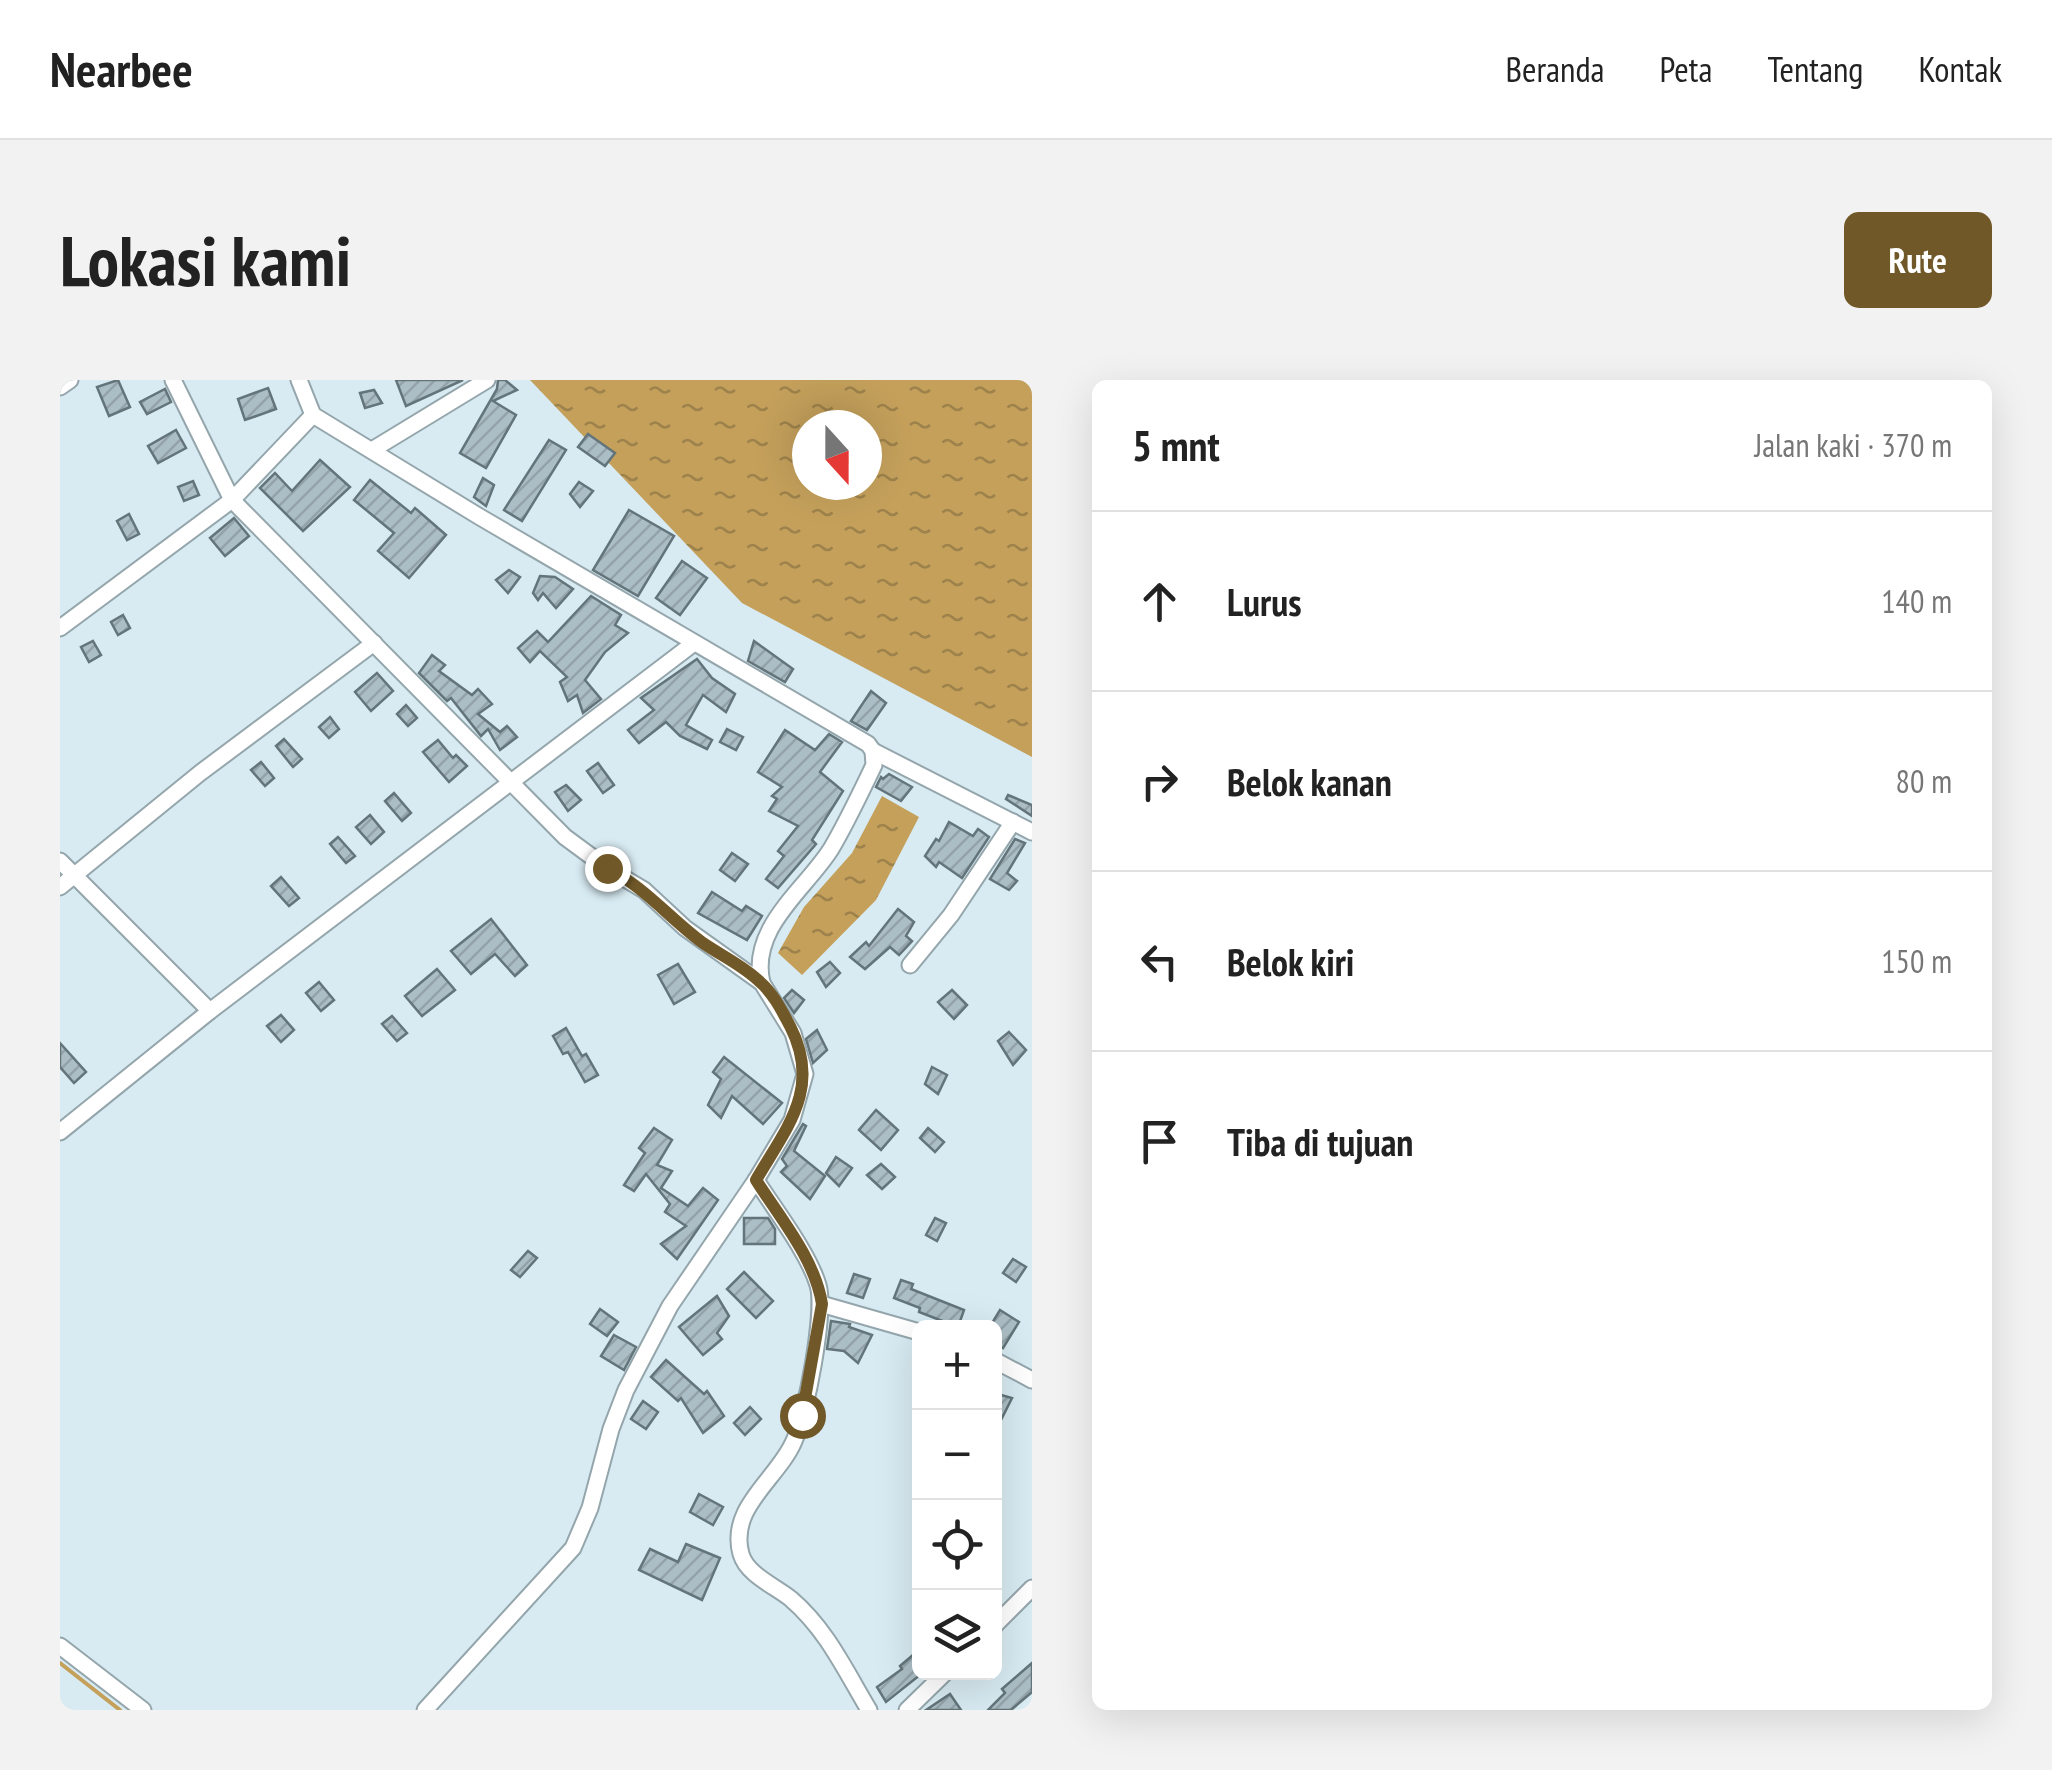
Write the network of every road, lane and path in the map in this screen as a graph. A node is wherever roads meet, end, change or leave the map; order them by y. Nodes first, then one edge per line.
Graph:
1 (70, 380) edge
2 (173, 380) edge
3 (299, 380) edge
4 (487, 380) edge
5 (60, 387) edge
6 (314, 415) junction
7 (372, 450) junction
8 (232, 500) junction
9 (60, 628) edge
10 (694, 642) junction
11 (374, 643) junction
12 (873, 751) junction
13 (510, 782) junction
14 (1013, 822) junction
15 (1032, 832) edge
16 (60, 861) edge
17 (74, 874) junction
18 (60, 887) edge
19 (910, 965) dead end
20 (762, 983) junction
21 (210, 1011) junction
22 (60, 1132) edge
23 (756, 1180) junction
24 (822, 1304) junction
25 (912, 1330) edge
26 (1002, 1364) edge
27 (1032, 1380) edge
28 (1032, 1588) edge
29 (1002, 1618) edge
30 (60, 1646) edge
31 (938, 1680) edge
32 (143, 1710) edge
33 (425, 1710) edge
34 (869, 1710) edge
35 (907, 1710) edge

1 - 5 street
2 - 8 street
3 - 6 street
4 - 7 street
6 - 7 street
6 - 8 street
7 - 10 street
8 - 9 street
8 - 11 street
10 - 12 street
10 - 13 street
11 - 13 street
11 - 17 street
12 - 14 street
12 - 20 street
13 - 20 street
13 - 21 street
14 - 15 street
14 - 19 street
16 - 17 street
17 - 18 street
17 - 21 street
20 - 23 street
21 - 22 street
23 - 24 street
23 - 33 street
24 - 25 street
24 - 34 street
26 - 27 street
28 - 29 street
30 - 32 street
31 - 35 street

